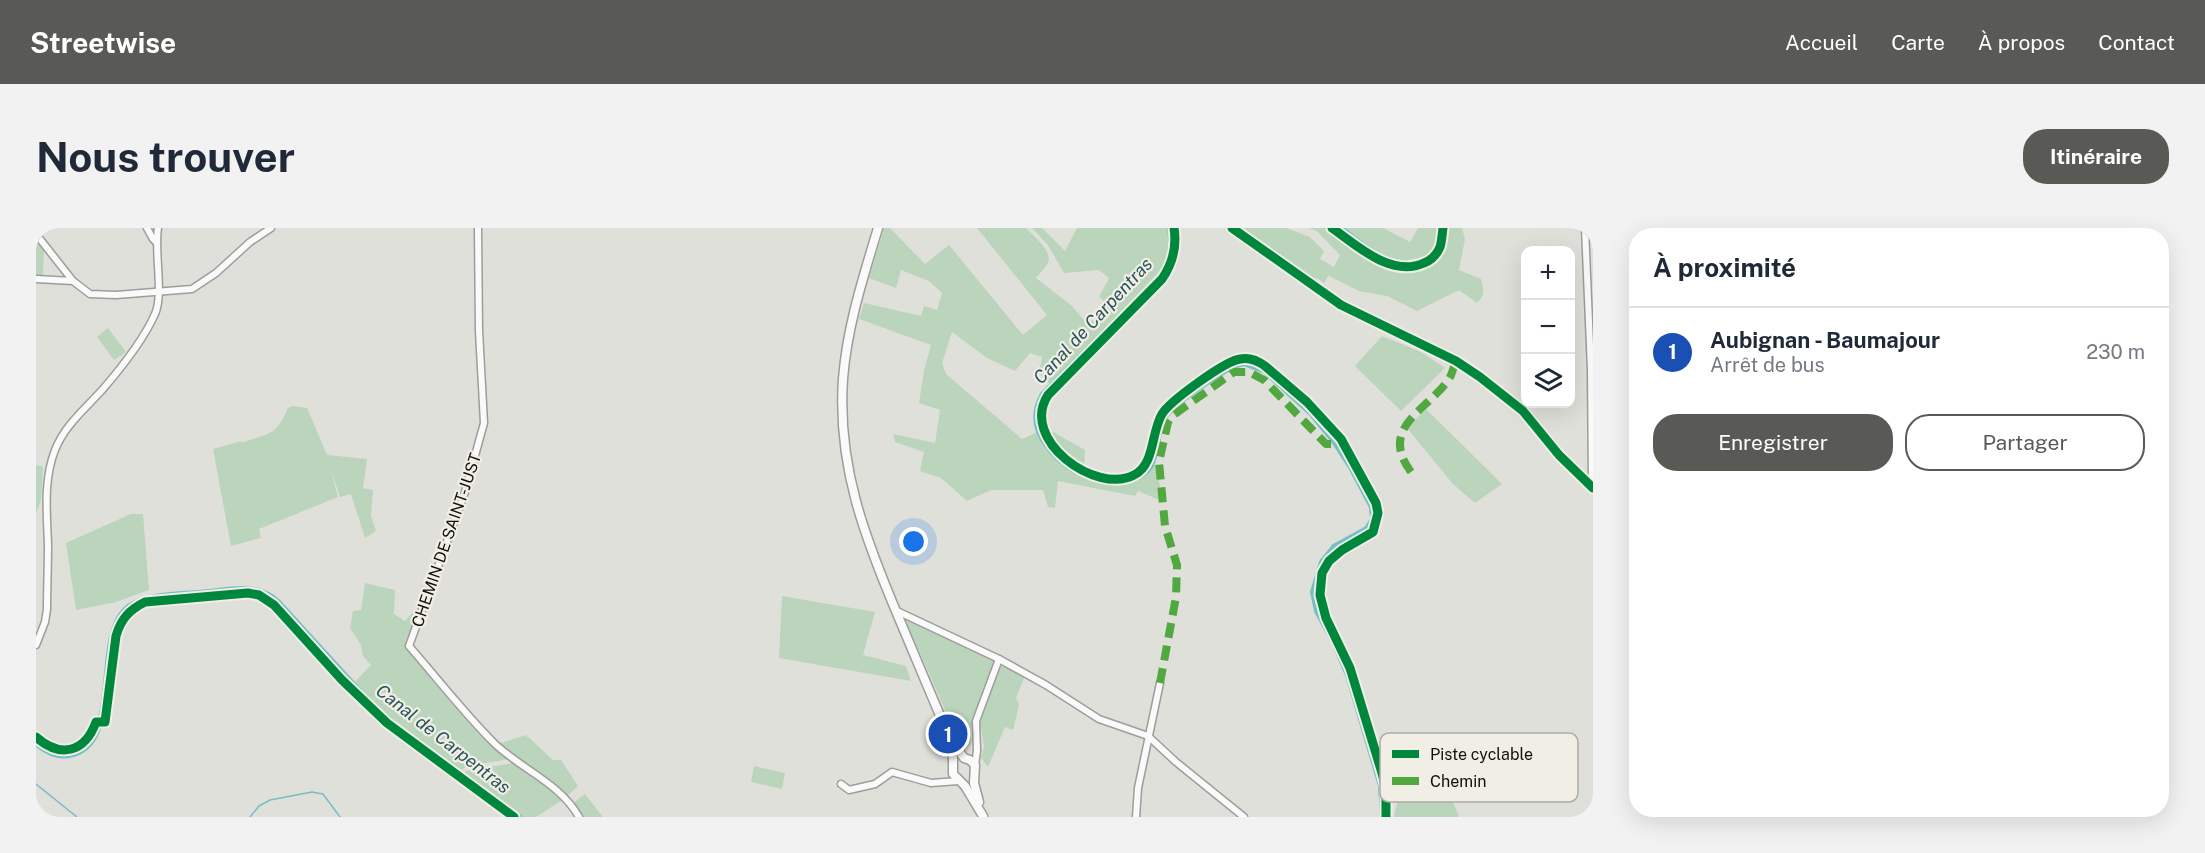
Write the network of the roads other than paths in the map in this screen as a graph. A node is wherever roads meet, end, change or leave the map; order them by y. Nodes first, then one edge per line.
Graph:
1 (147, 228) edge
2 (158, 228) edge
3 (271, 228) edge
4 (478, 228) edge
5 (878, 228) edge
6 (1232, 228) edge
7 (1585, 228) edge
8 (36, 234) edge
9 (156, 242) junction
10 (36, 279) edge
11 (73, 281) junction
12 (158, 291) junction
13 (1593, 487) edge
14 (896, 611) junction
15 (36, 645) edge
16 (999, 659) junction
17 (1160, 683) dead end
18 (948, 734) junction
19 (1148, 736) junction
20 (977, 744) junction
21 (965, 758) junction
22 (975, 765) junction
23 (952, 768) junction
24 (973, 777) junction
25 (960, 781) junction
26 (938, 782) junction
27 (841, 784) dead end
28 (983, 816) edge
29 (579, 817) edge
30 (1136, 817) edge
31 (1244, 817) edge

1 - 9 street
2 - 9 street
3 - 12 street
4 - 29 street, CHEMIN DE SAINT-JUST
5 - 14 main road
6 - 13 street
7 - 13 street
8 - 11 street
9 - 12 street
10 - 11 street
11 - 12 street
12 - 15 street
14 - 16 street
14 - 18 main road
16 - 19 street
16 - 20 street
17 - 19 street
18 - 21 main road
18 - 23 main road
19 - 30 street
19 - 31 street
20 - 21 street
20 - 22 street
21 - 22 main road
21 - 23 main road
22 - 24 main road
23 - 25 main road
23 - 26 street
24 - 25 main road
24 - 28 main road
25 - 26 street
25 - 28 main road
26 - 27 street

